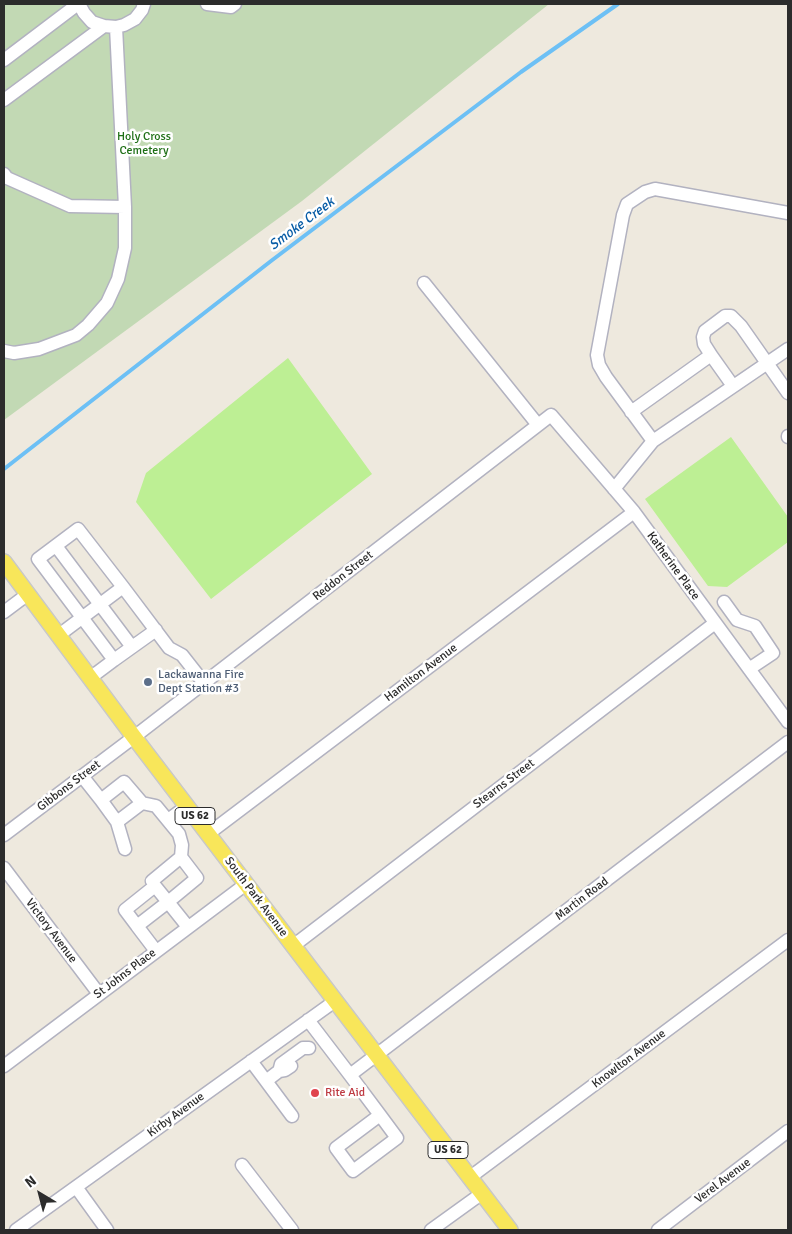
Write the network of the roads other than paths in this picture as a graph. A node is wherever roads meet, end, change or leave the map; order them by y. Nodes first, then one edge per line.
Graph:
1 (78, 4) edge
2 (144, 4) edge
3 (207, 4) edge
4 (235, 4) edge
5 (110, 27) junction
6 (4, 60) edge
7 (4, 100) edge
8 (4, 174) edge
9 (125, 207) junction
10 (788, 213) edge
11 (424, 283) dead end
12 (788, 349) edge
13 (4, 351) edge
14 (711, 355) junction
15 (767, 363) junction
16 (733, 386) junction
17 (788, 393) edge
18 (631, 412) junction
19 (551, 415) joint
20 (538, 425) junction
21 (653, 441) junction
22 (614, 489) junction
23 (634, 512) junction
24 (56, 546) junction
25 (4, 562) edge
26 (123, 587) junction
27 (28, 594) junction
28 (724, 602) dead end
29 (100, 604) junction
30 (4, 612) edge
31 (82, 618) junction
32 (715, 623) junction
33 (156, 630) junction
34 (59, 635) junction
35 (132, 647) junction
36 (114, 660) junction
37 (749, 669) junction
38 (90, 678) junction
39 (204, 683) junction
40 (788, 722) edge
41 (134, 737) junction
42 (788, 742) edge
43 (82, 776) junction
44 (101, 800) junction
45 (142, 803) junction
46 (187, 806) junction
47 (168, 820) junction
48 (117, 822) junction
49 (208, 834) junction
50 (4, 835) edge
51 (125, 849) dead end
52 (182, 857) junction
53 (4, 868) edge
54 (246, 884) junction
55 (156, 886) junction
56 (168, 902) junction
57 (137, 926) junction
58 (188, 927) junction
59 (788, 940) edge
60 (293, 946) junction
61 (156, 951) junction
62 (99, 994) junction
63 (335, 1001) junction
64 (308, 1020) junction
65 (322, 1038) junction
66 (309, 1048) junction
67 (376, 1055) junction
68 (251, 1061) junction
69 (290, 1065) junction
70 (4, 1066) edge
71 (350, 1075) junction
72 (266, 1081) junction
73 (380, 1115) junction
74 (292, 1116) dead end
75 (788, 1131) edge
76 (242, 1165) dead end
77 (469, 1178) junction
78 (76, 1187) junction
79 (481, 1194) junction
80 (16, 1230) edge
81 (107, 1230) edge
82 (292, 1230) edge
83 (431, 1230) edge
84 (510, 1230) edge
85 (658, 1230) edge

1 - 5 street
1 - 6 street
2 - 5 street
3 - 4 street
5 - 7 street
5 - 9 street
8 - 9 street
9 - 13 street
10 - 18 street
11 - 20 street
12 - 15 street
14 - 15 street
14 - 16 street
14 - 18 street
15 - 16 street
15 - 17 street
16 - 21 street
18 - 21 street
19 - 20 street, Reddon Street
19 - 22 street, Katherine Place
20 - 39 street, Reddon Street
21 - 22 street
22 - 23 street, Katherine Place
23 - 32 street, Katherine Place
23 - 49 street, Hamilton Avenue
24 - 26 street
24 - 29 street
24 - 31 street
25 - 27 main road, South Park Avenue / US 62
26 - 29 street
26 - 33 street
27 - 30 street
27 - 34 main road, South Park Avenue / US 62
28 - 37 street
29 - 31 street
29 - 35 street
31 - 34 street
31 - 36 street
32 - 37 street, Katherine Place
32 - 60 street, Stearns Street
33 - 35 street
33 - 39 street
34 - 38 main road, South Park Avenue / US 62
35 - 36 street
36 - 38 street
37 - 40 street, Katherine Place
38 - 41 main road, South Park Avenue / US 62
39 - 41 street, Reddon Street
41 - 43 street, Gibbons Street
41 - 46 main road, South Park Avenue / US 62
42 - 67 street, Martin Road
43 - 44 street
43 - 50 street, Gibbons Street
44 - 45 street
44 - 48 street
45 - 47 street
45 - 48 street
46 - 47 street
46 - 49 main road, South Park Avenue / US 62
47 - 52 street
48 - 51 street
49 - 54 main road, South Park Avenue / US 62
52 - 55 street
52 - 56 street
53 - 62 street, Victory Avenue
54 - 58 street, St Johns Place
54 - 60 main road, South Park Avenue / US 62
55 - 56 street
55 - 57 street
56 - 57 street
56 - 58 street
57 - 61 street
58 - 61 street, St Johns Place
59 - 77 street, Knowlton Avenue
60 - 63 main road, South Park Avenue / US 62
61 - 62 street, St Johns Place
62 - 70 street, St Johns Place
63 - 64 street, Kirby Avenue
63 - 67 main road, South Park Avenue / US 62
64 - 65 street
64 - 68 street, Kirby Avenue
65 - 66 street
65 - 71 street
66 - 69 street
66 - 69 street
67 - 71 street, Martin Road
67 - 77 main road, South Park Avenue / US 62
68 - 72 street
68 - 78 street, Kirby Avenue
69 - 72 street
71 - 73 street
72 - 74 street
73 - 73 street
75 - 85 street, Verel Avenue
76 - 82 street
77 - 79 main road, South Park Avenue / US 62
78 - 80 street, Kirby Avenue
78 - 81 street
79 - 83 street
79 - 84 main road, South Park Avenue / US 62

